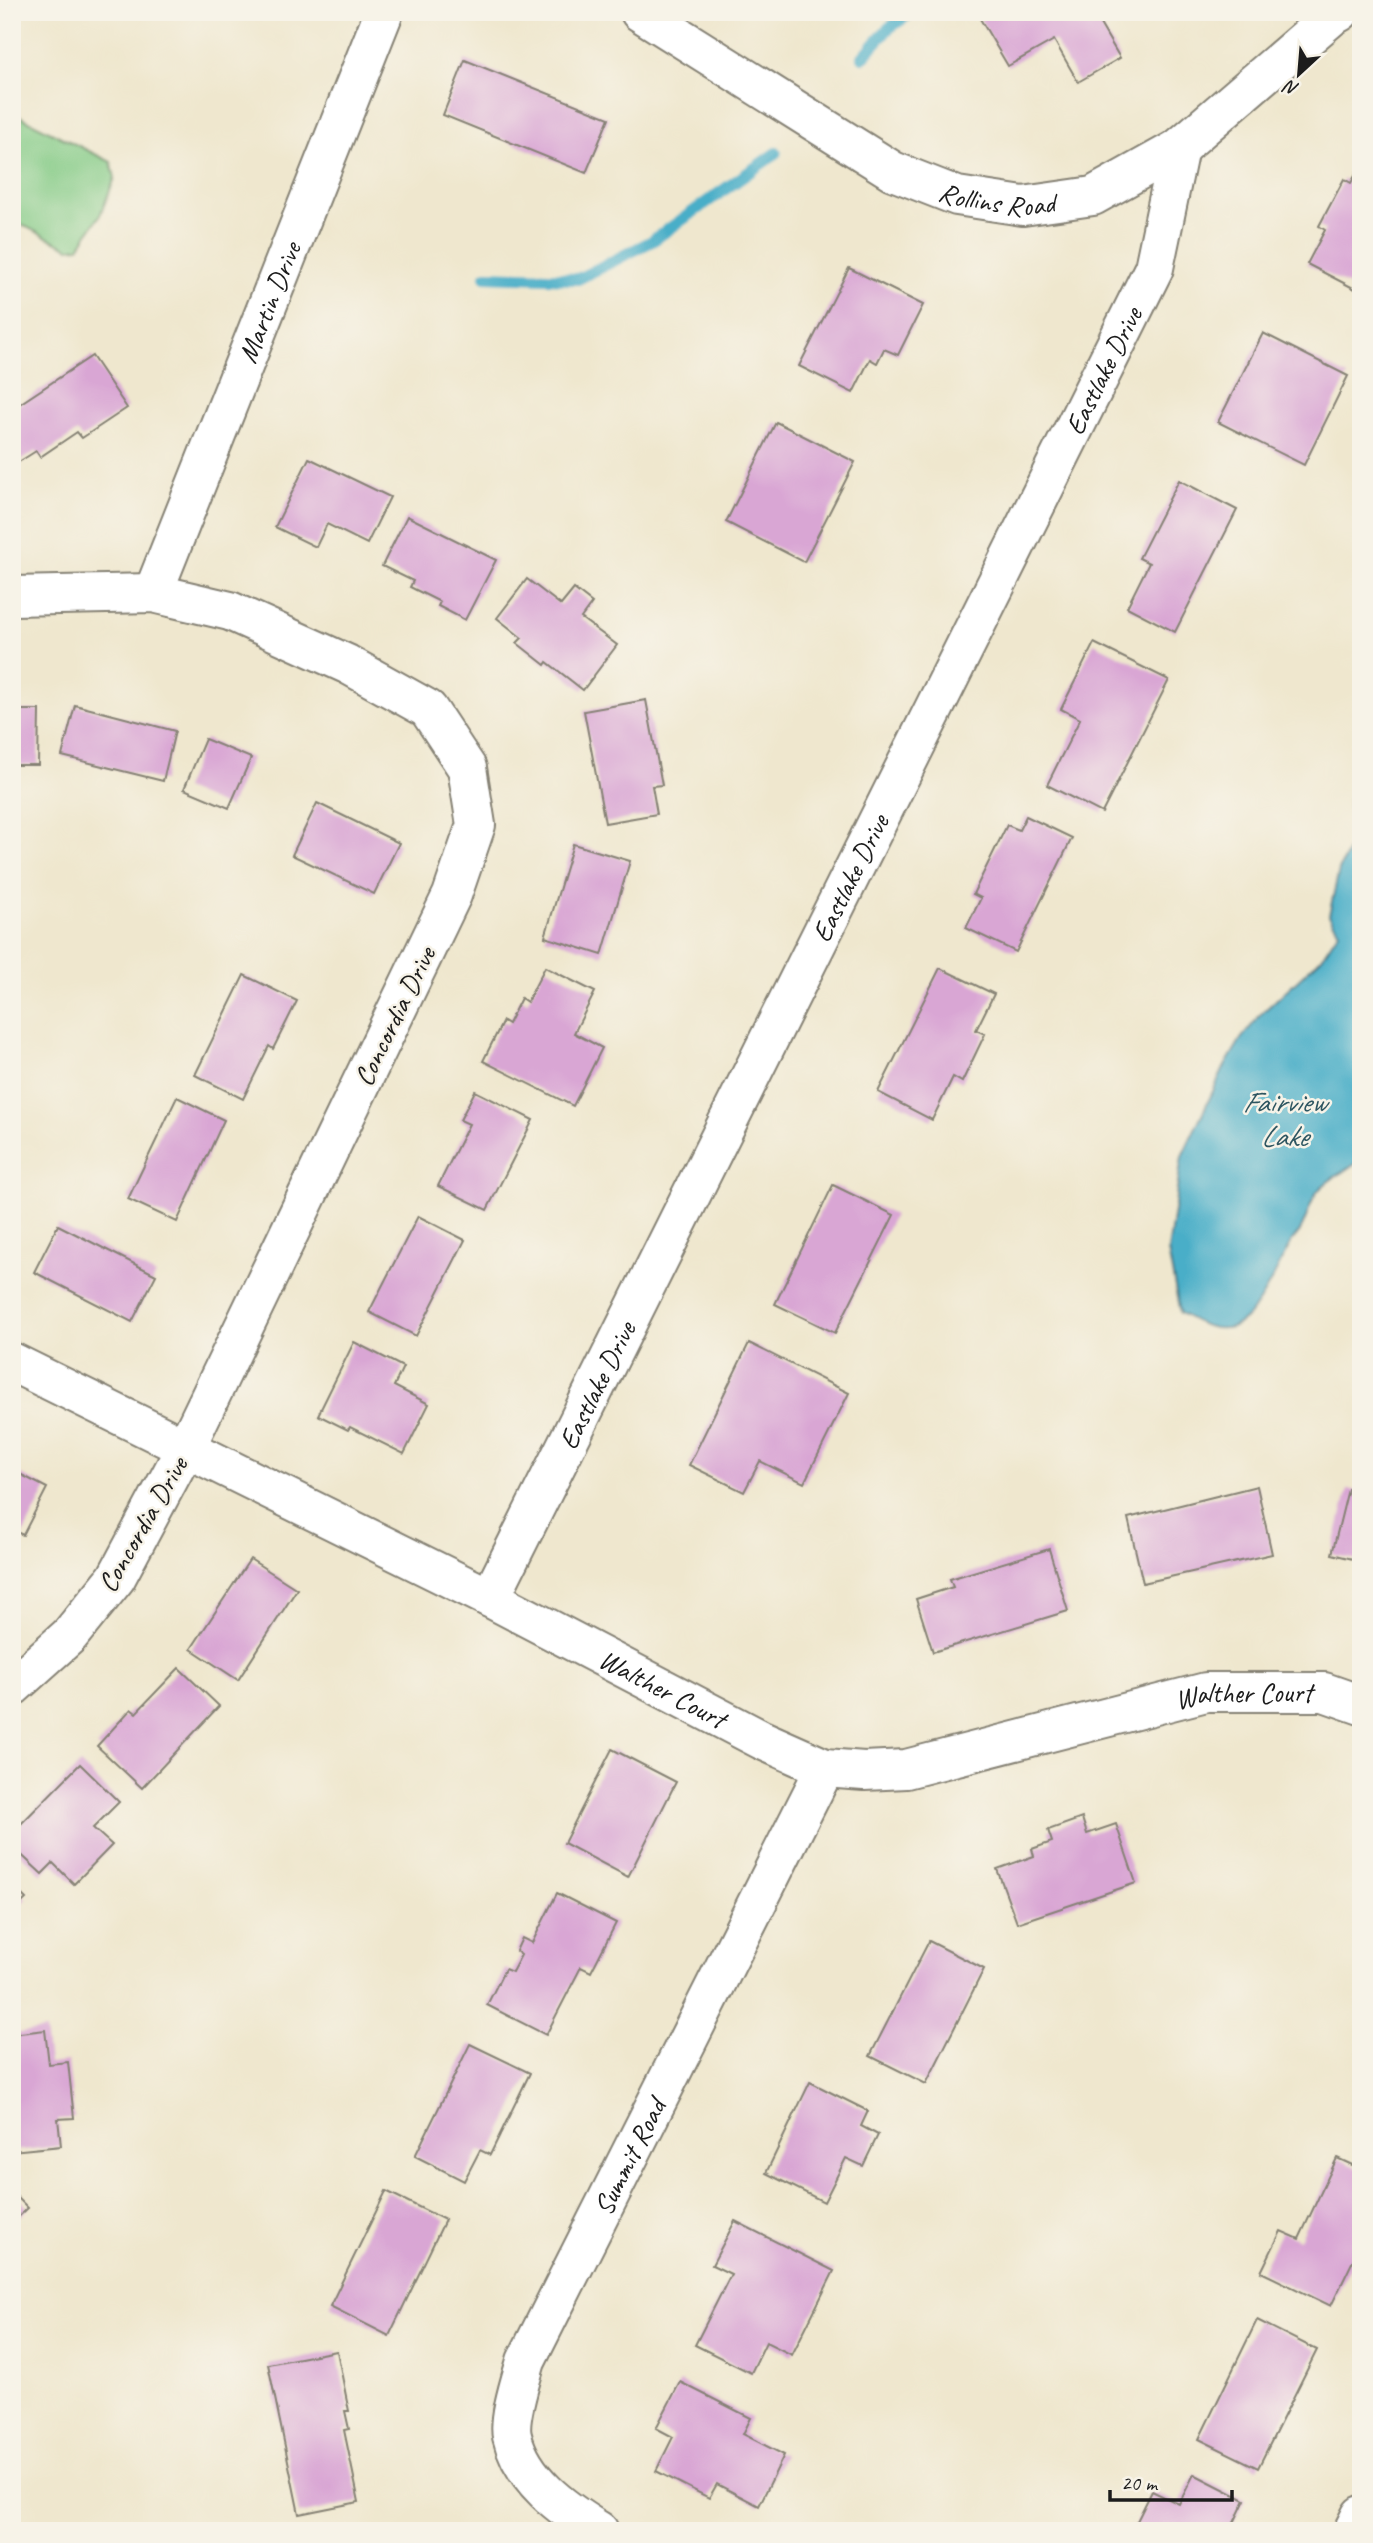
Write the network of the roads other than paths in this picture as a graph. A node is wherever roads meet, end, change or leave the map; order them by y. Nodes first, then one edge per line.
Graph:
1 (384, 12) edge
2 (640, 12) edge
3 (1339, 12) edge
4 (1179, 148) junction
5 (153, 593) junction
6 (12, 596) edge
7 (12, 1362) edge
8 (186, 1447) junction
9 (490, 1598) junction
10 (12, 1688) edge
11 (1361, 1705) edge
12 (825, 1768) junction
13 (1361, 2515) edge
14 (599, 2531) edge
15 (1353, 2531) edge

1 - 5 street, Martin Drive
2 - 4 street, Rollins Road
3 - 4 street, Rollins Road
4 - 9 street, Eastlake Drive
5 - 6 street, Concordia Drive
5 - 8 street, Concordia Drive
7 - 8 street, Walther Court
8 - 9 street, Walther Court
8 - 10 street, Concordia Drive
9 - 12 street, Walther Court
11 - 12 street, Walther Court
12 - 14 street, Summit Road
13 - 15 street

